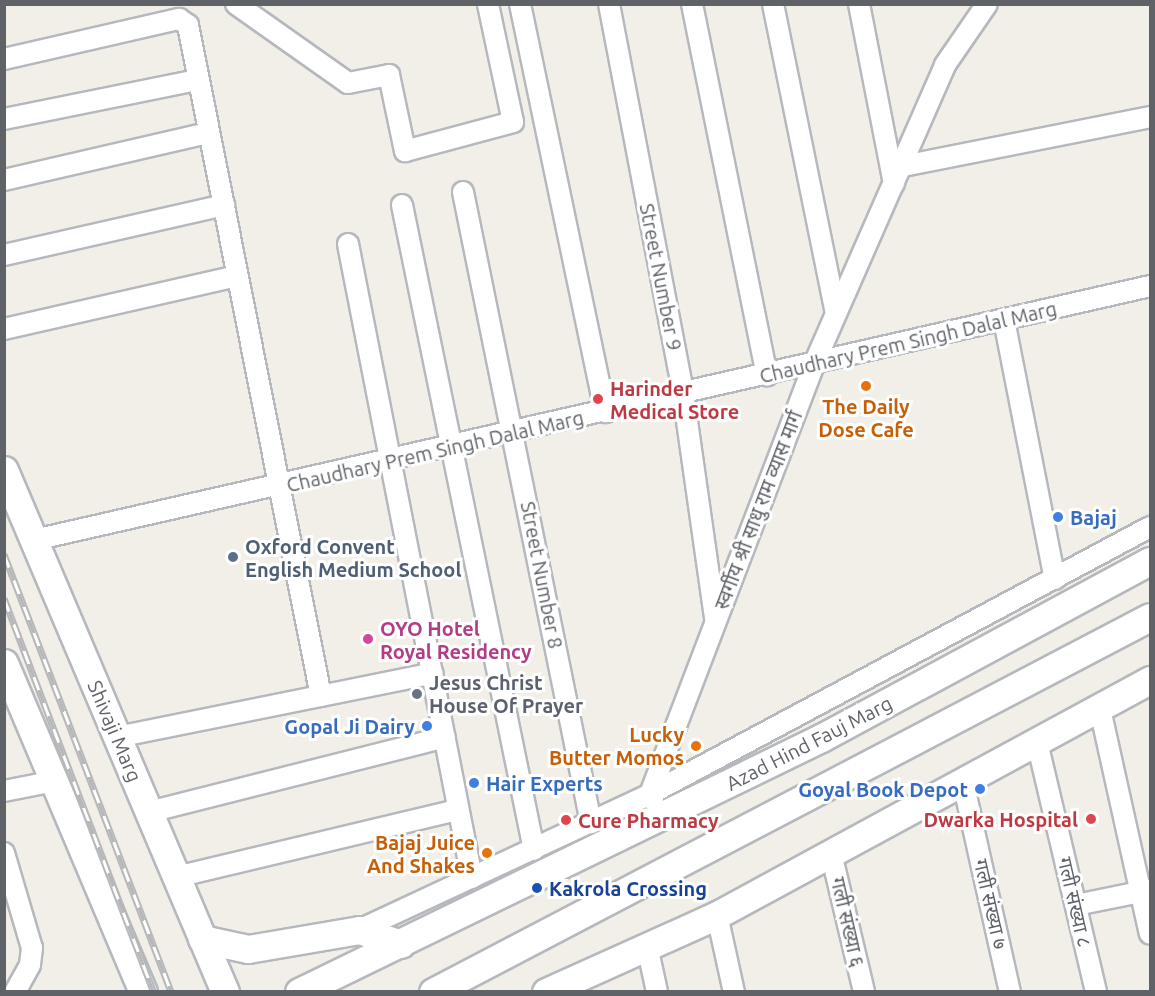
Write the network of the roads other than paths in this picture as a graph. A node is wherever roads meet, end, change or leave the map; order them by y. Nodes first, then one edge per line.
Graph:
1 (236, 4) edge
2 (488, 4) edge
3 (520, 4) edge
4 (609, 4) edge
5 (692, 4) edge
6 (773, 4) edge
7 (859, 4) edge
8 (984, 7) edge
9 (4, 59) edge
10 (197, 80) junction
11 (1150, 117) edge
12 (4, 119) edge
13 (208, 133) junction
14 (903, 166) junction
15 (4, 180) edge
16 (894, 184) junction
17 (463, 192) dead end
18 (224, 205) junction
19 (402, 206) dead end
20 (348, 244) dead end
21 (4, 255) edge
22 (237, 276) junction
23 (1150, 286) edge
24 (836, 313) junction
25 (1004, 320) junction
26 (4, 329) edge
27 (814, 364) junction
28 (767, 375) junction
29 (683, 393) junction
30 (605, 412) junction
31 (513, 433) junction
32 (452, 447) junction
33 (393, 460) junction
34 (4, 470) edge
35 (280, 487) junction
36 (1150, 527) edge
37 (34, 540) junction
38 (1150, 561) edge
39 (1055, 579) junction
40 (1150, 618) edge
41 (716, 622) junction
42 (4, 663) edge
43 (433, 673) junction
44 (1150, 680) edge
45 (321, 696) junction
46 (1100, 709) junction
47 (445, 736) junction
48 (117, 737) junction
49 (1037, 742) junction
50 (55, 781) junction
51 (963, 782) junction
52 (4, 791) edge
53 (650, 794) junction
54 (458, 810) junction
55 (149, 812) junction
56 (663, 818) junction
57 (591, 823) junction
58 (534, 850) junction
59 (4, 853) edge
60 (831, 853) junction
61 (176, 877) junction
62 (472, 878) junction
63 (1146, 891) edge
64 (1076, 905) junction
65 (717, 915) junction
66 (359, 930) junction
67 (1150, 934) edge
68 (202, 939) junction
69 (401, 944) junction
70 (647, 946) junction
71 (584, 983) edge
72 (12, 988) edge
73 (447, 989) edge
74 (143, 992) edge
75 (225, 992) edge
76 (299, 992) edge
77 (546, 992) edge
78 (657, 992) edge
79 (734, 992) edge
80 (864, 992) edge
81 (1010, 992) edge
82 (1096, 992) edge

1 - 2 street
3 - 30 street
4 - 29 street, Street Number 9
5 - 28 street
6 - 24 street
7 - 16 street
8 - 14 street, स्वर्गीय श्री साधु राम व्यास मार्ग
9 - 10 street
10 - 12 street
10 - 13 street
11 - 14 street
13 - 15 street
13 - 18 street
14 - 16 street, स्वर्गीय श्री साधु राम व्यास मार्ग
16 - 24 street, स्वर्गीय श्री साधु राम व्यास मार्ग
17 - 31 street, Street Number 8
18 - 21 street
18 - 22 street
19 - 32 street
20 - 33 street
22 - 26 street
22 - 35 street
23 - 25 street, Chaudhary Prem Singh Dalal Marg
24 - 27 street, स्वर्गीय श्री साधु राम व्यास मार्ग
25 - 27 street, Chaudhary Prem Singh Dalal Marg
25 - 39 street
27 - 28 street, Chaudhary Prem Singh Dalal Marg
27 - 41 street, स्वर्गीय श्री साधु राम व्यास मार्ग
28 - 29 street, Chaudhary Prem Singh Dalal Marg
29 - 30 street, Chaudhary Prem Singh Dalal Marg
29 - 41 street, Street Number 9
30 - 31 street, Chaudhary Prem Singh Dalal Marg
31 - 32 street, Chaudhary Prem Singh Dalal Marg
31 - 57 street, Street Number 8
32 - 33 street, Chaudhary Prem Singh Dalal Marg
32 - 58 street
33 - 35 street, Chaudhary Prem Singh Dalal Marg
33 - 43 street
34 - 37 main road, Shivaji Marg
35 - 37 street, Chaudhary Prem Singh Dalal Marg
35 - 45 street
36 - 39 street
37 - 48 main road, Shivaji Marg
38 - 56 main road, Azad Hind Fauj Marg
39 - 53 street
40 - 73 main road
41 - 53 street, स्वर्गीय श्री साधु राम व्यास मार्ग
42 - 50 main road
43 - 45 street
43 - 47 street
44 - 46 main road
45 - 48 street
46 - 49 main road
46 - 63 street
47 - 54 street
47 - 55 street
48 - 55 main road, Shivaji Marg
49 - 51 main road
49 - 64 street, गली संख्या ८
50 - 52 street
50 - 74 main road
51 - 60 main road
51 - 81 street, गली संख्या ७
53 - 56 street
53 - 57 street
54 - 61 street
54 - 62 street
55 - 61 main road, Shivaji Marg
56 - 69 main road, Azad Hind Fauj Marg
57 - 58 street
58 - 62 street
59 - 72 street
60 - 65 main road
60 - 80 street, गली संख्या ६
61 - 68 main road, Shivaji Marg
62 - 66 street
63 - 64 street
63 - 67 street
64 - 82 street, गली संख्या ८
65 - 70 main road
65 - 79 street
66 - 68 main road
66 - 69 main road
68 - 75 main road, Shivaji Marg
69 - 76 main road, Azad Hind Fauj Marg
70 - 71 main road
70 - 78 street
71 - 77 main road

